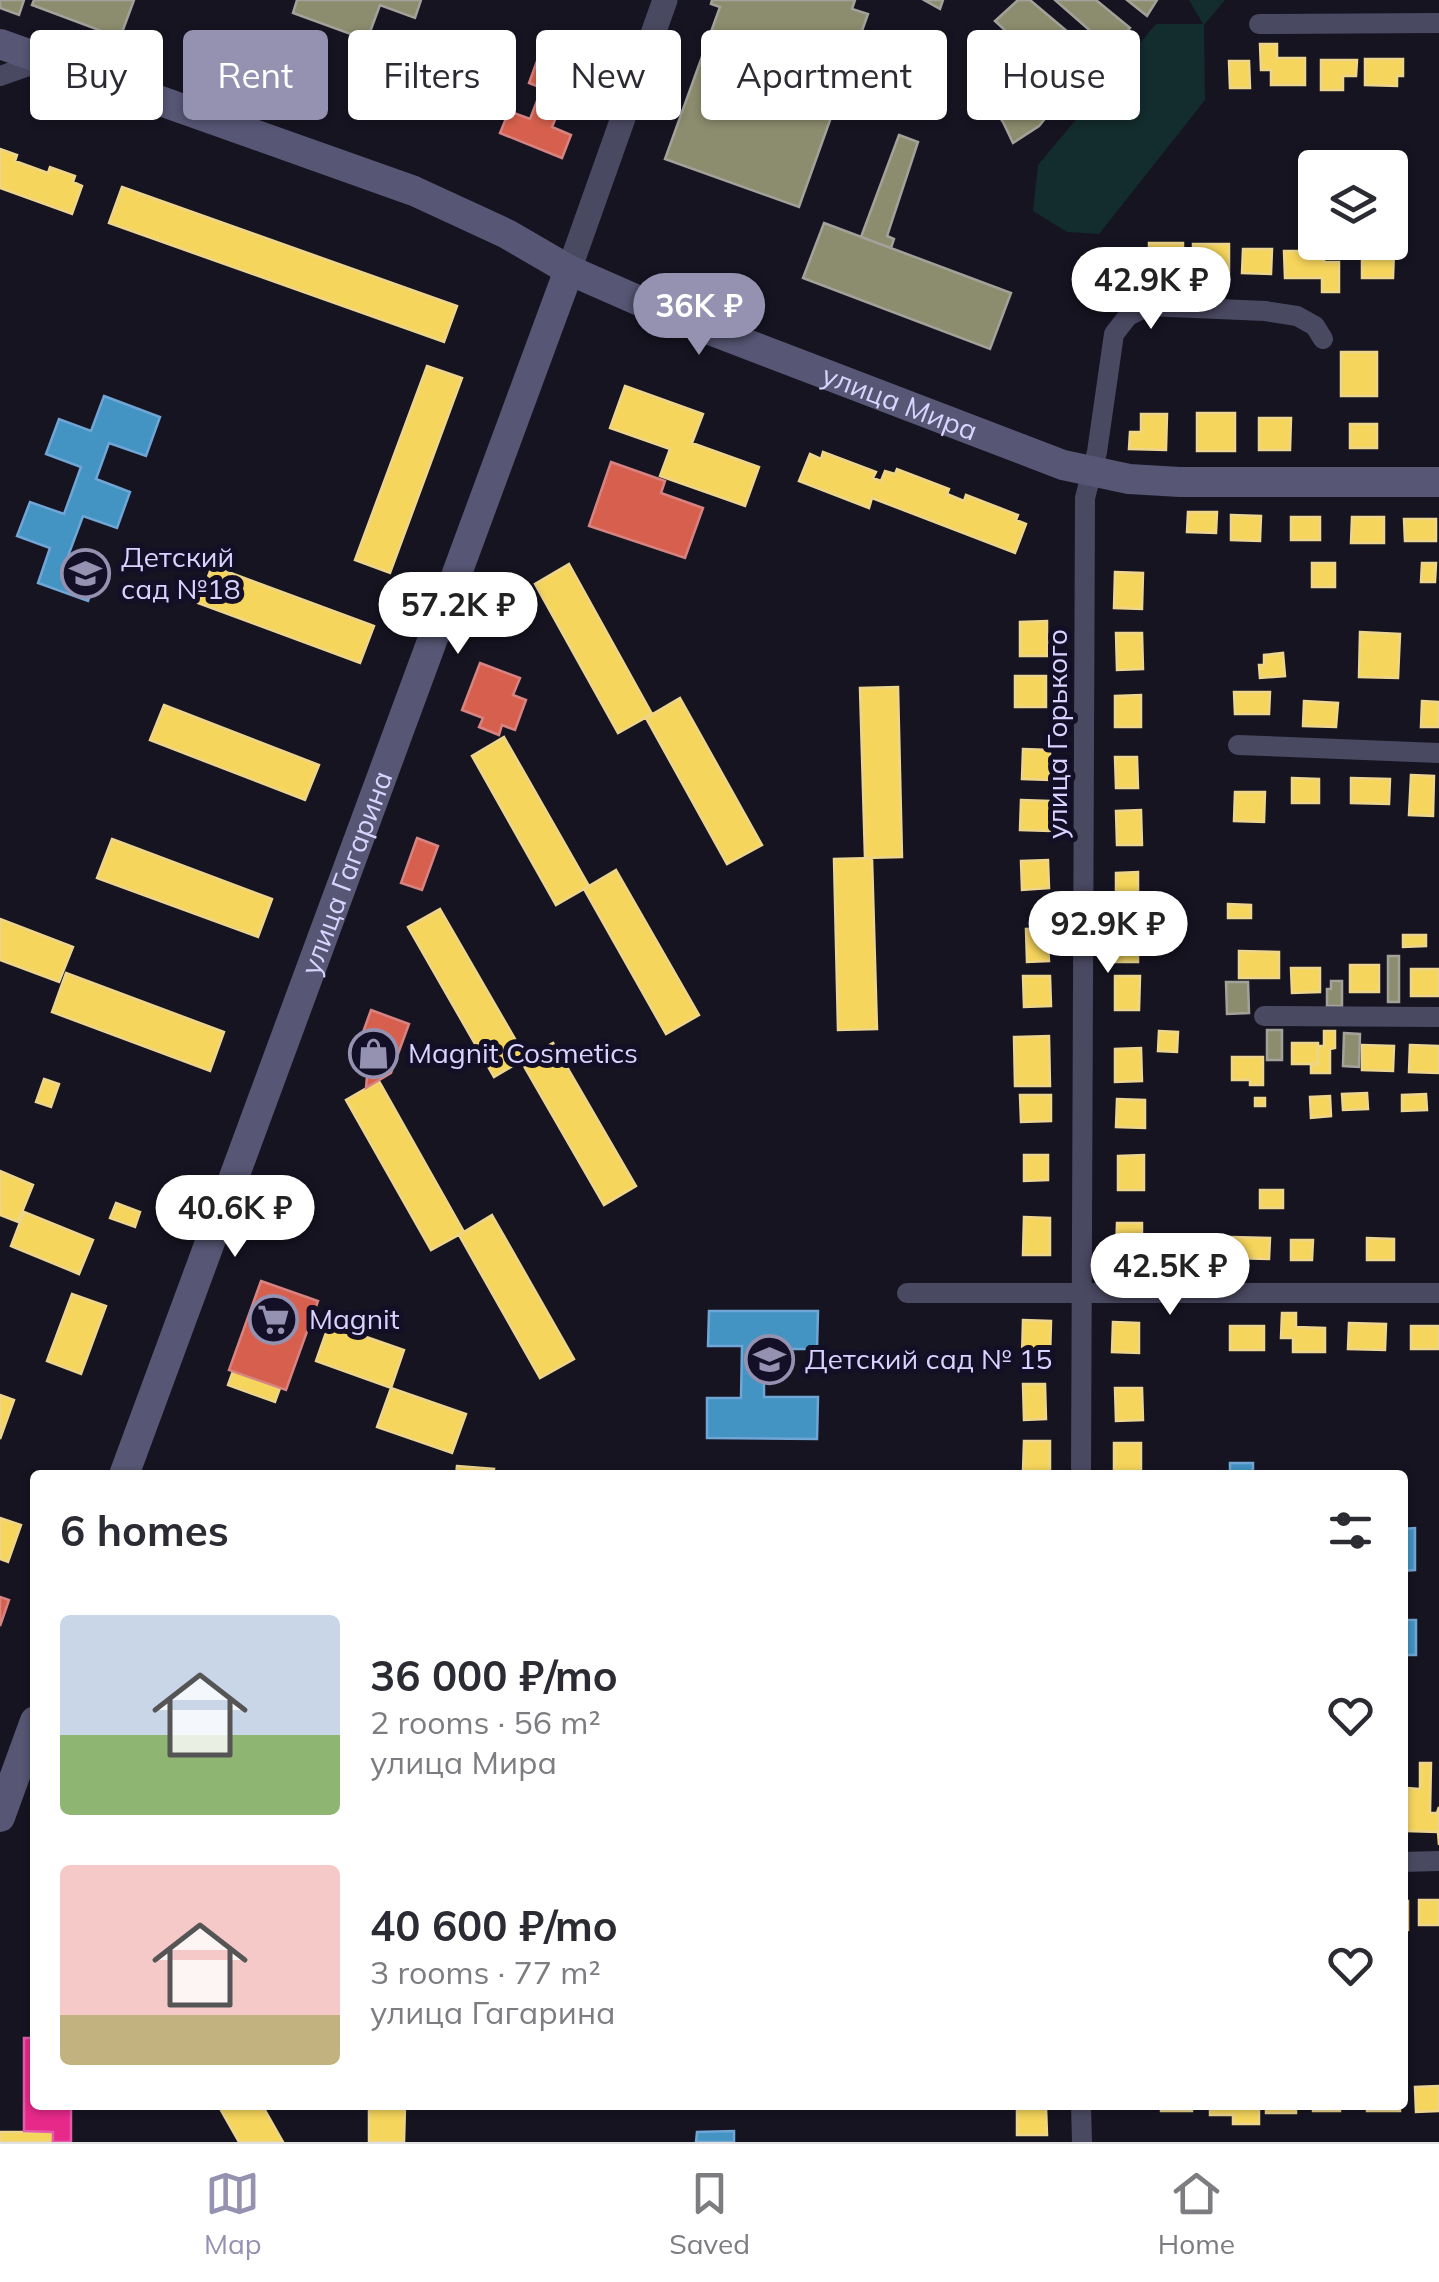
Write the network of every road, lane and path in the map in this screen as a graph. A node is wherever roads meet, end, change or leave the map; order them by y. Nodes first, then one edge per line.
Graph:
1 (665, 0) edge
2 (1439, 23) edge
3 (1259, 24) dead end
4 (0, 44) edge
5 (30, 55) edge
6 (30, 65) edge
7 (0, 76) edge
8 (163, 102) edge
9 (569, 270) junction
10 (1322, 339) dead end
11 (1091, 473) junction
12 (1439, 482) edge
13 (1238, 745) dead end
14 (1439, 753) edge
15 (1264, 1016) dead end
16 (1439, 1017) edge
17 (907, 1293) dead end
18 (1439, 1293) edge
19 (1081, 1295) junction
20 (126, 1470) edge
21 (1081, 1470) edge
22 (30, 1735) edge
23 (0, 1817) edge
24 (1408, 1862) edge
25 (1439, 1862) edge
26 (1082, 2110) edge
27 (1082, 2142) edge

1 - 9 street
2 - 3 street
4 - 5 main road, улица Мира
6 - 7 street
8 - 9 main road, улица Мира
9 - 11 main road, улица Мира
9 - 20 main road, улица Гагарина
10 - 11 street, улица Горького
11 - 12 main road, улица Мира
11 - 19 street, улица Горького
13 - 14 street
15 - 16 street
17 - 19 street
18 - 19 street
19 - 21 street, улица Горького
22 - 23 main road
24 - 25 street
26 - 27 street

